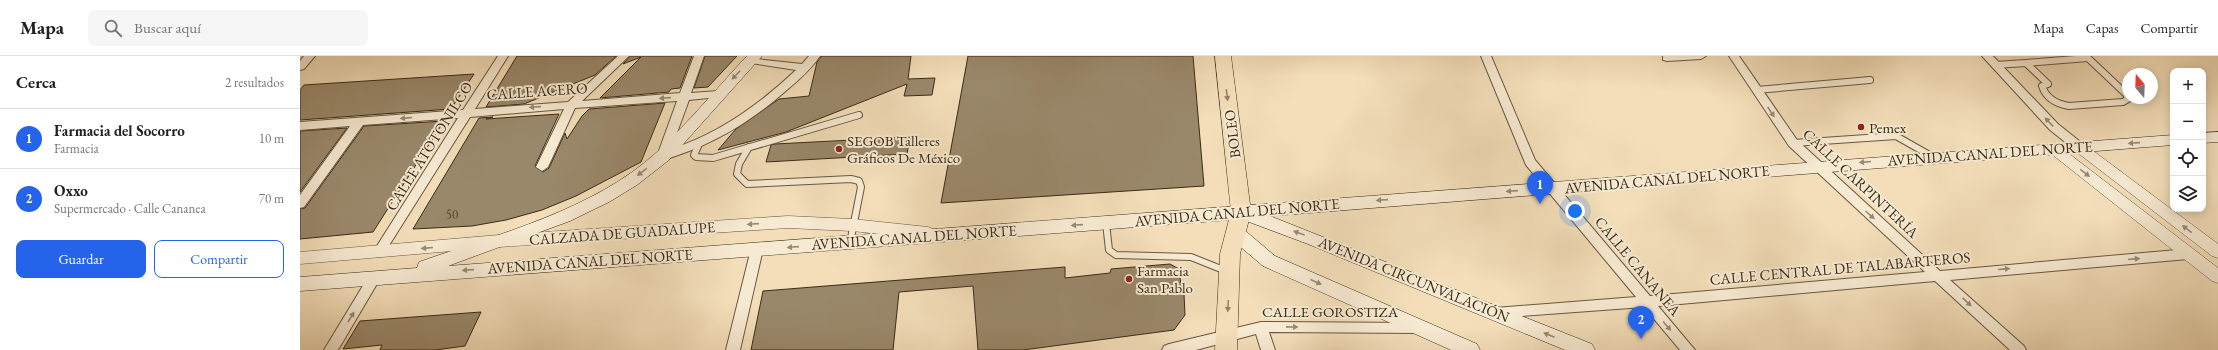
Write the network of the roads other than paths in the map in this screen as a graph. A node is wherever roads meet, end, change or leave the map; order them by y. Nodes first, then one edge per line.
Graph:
1 (310, 56) edge
2 (503, 56) edge
3 (624, 56) edge
4 (699, 56) edge
5 (815, 56) edge
6 (1223, 56) edge
7 (1486, 56) edge
8 (1701, 56) edge
9 (1734, 56) edge
10 (1987, 56) edge
11 (2087, 57) edge
12 (753, 58) edge
13 (1667, 58) dead end
14 (2025, 62) junction
15 (1995, 65) junction
16 (300, 67) edge
17 (805, 68) junction
18 (1870, 80) dead end
19 (1756, 90) junction
20 (718, 94) junction
21 (682, 97) junction
22 (572, 104) junction
23 (468, 112) junction
24 (859, 115) dead end
25 (359, 122) junction
26 (300, 126) edge
27 (2218, 137) edge
28 (2206, 138) edge
29 (2170, 140) edge
30 (1793, 143) junction
31 (698, 144) junction
32 (749, 147) junction
33 (2078, 147) junction
34 (2054, 149) junction
35 (663, 156) junction
36 (1933, 157) junction
37 (1816, 166) junction
38 (542, 167) dead end
39 (1551, 189) junction
40 (300, 204) edge
41 (1241, 212) junction
42 (1106, 223) junction
43 (852, 225) junction
44 (1236, 233) junction
45 (945, 235) junction
46 (499, 242) junction
47 (850, 243) junction
48 (757, 249) junction
49 (379, 252) junction
50 (2218, 252) edge
51 (2188, 254) junction
52 (300, 258) edge
53 (1229, 273) junction
54 (403, 275) junction
55 (1937, 275) junction
56 (375, 277) junction
57 (2218, 277) edge
58 (300, 284) edge
59 (1647, 302) junction
60 (1495, 313) junction
61 (1261, 327) junction
62 (1422, 328) junction
63 (1226, 343) edge
64 (331, 350) edge
65 (733, 350) edge
66 (1169, 350) edge
67 (1268, 350) edge
68 (1470, 350) edge
69 (1585, 350) edge
70 (1688, 350) edge
71 (2019, 350) edge

1 - 16 street
2 - 23 street, CALLE ATOTONILCO
3 - 22 street
4 - 21 street
5 - 17 street
6 -> 41 main road, BOLEO
7 - 39 street, CALLE CANANEA
8 - 13 street
9 - 19 street, CALLE CARPINTERÍA
10 - 15 street
11 - 14 lane
11 - 14 lane
12 - 17 street
12 -> 20 main road
14 - 15 lane
33 -> 15 street
17 - 31 street
18 - 19 lane
19 -> 30 street, CALLE CARPINTERÍA
20 - 21 street, CALLE ACERO
20 - 35 main road
21 -> 22 street, CALLE ACERO
21 - 35 street
22 -> 23 street, CALLE ACERO
22 - 38 street
23 -> 25 street, CALLE ACERO
23 - 49 street, CALLE ATOTONILCO
24 - 32 lane
25 - 26 street, CALLE ACERO
25 - 40 street
27 - 28 main road
29 -> 33 main road, AVENIDA CANAL DEL NORTE
30 - 36 lane
30 - 37 street, CALLE CARPINTERÍA
31 - 32 lane
31 - 35 street
32 - 43 lane
33 - 34 main road, AVENIDA CANAL DEL NORTE
50 -> 33 street
34 - 36 main road, AVENIDA CANAL DEL NORTE
34 -> 51 street
35 -> 46 main road
36 -> 37 main road, AVENIDA CANAL DEL NORTE
37 - 39 main road, AVENIDA CANAL DEL NORTE
37 -> 55 street, CALLE CARPINTERÍA
39 -> 41 main road, AVENIDA CANAL DEL NORTE
39 - 59 street, CALLE CANANEA
41 - 42 main road, AVENIDA CANAL DEL NORTE
41 - 44 main road, BOLEO
60 -> 41 main road, AVENIDA CIRCUNVALACIÓN
42 -> 45 main road, AVENIDA CANAL DEL NORTE
42 - 53 lane
43 - 45 street, CALZADA DE GUADALUPE
43 -> 46 street, CALZADA DE GUADALUPE
43 - 47 lane
44 - 53 main road, BOLEO
44 -> 62 main road
45 - 47 main road, AVENIDA CANAL DEL NORTE
46 -> 49 street, CALZADA DE GUADALUPE
46 - 54 main road
47 -> 48 main road, AVENIDA CANAL DEL NORTE
48 -> 54 main road, AVENIDA CANAL DEL NORTE
48 - 65 street
49 - 52 street, CALZADA DE GUADALUPE
55 -> 51 street, CALLE CENTRAL DE TALABARTEROS
51 - 57 street
53 -> 63 main road, BOLEO
54 - 56 main road, AVENIDA CANAL DEL NORTE
55 - 59 street, CALLE CENTRAL DE TALABARTEROS
55 -> 71 street, CALLE CARPINTERÍA
56 - 58 main road, AVENIDA CANAL DEL NORTE
64 -> 56 street
59 - 60 street, CALLE CENTRAL DE TALABARTEROS
59 -> 70 street, CALLE CANANEA
69 -> 60 main road, AVENIDA CIRCUNVALACIÓN
61 -> 62 street, CALLE GOROSTIZA
61 - 63 street, CALLE GOROSTIZA
61 - 67 street
62 - 68 main road
63 - 66 street, CALLE GOROSTIZA

